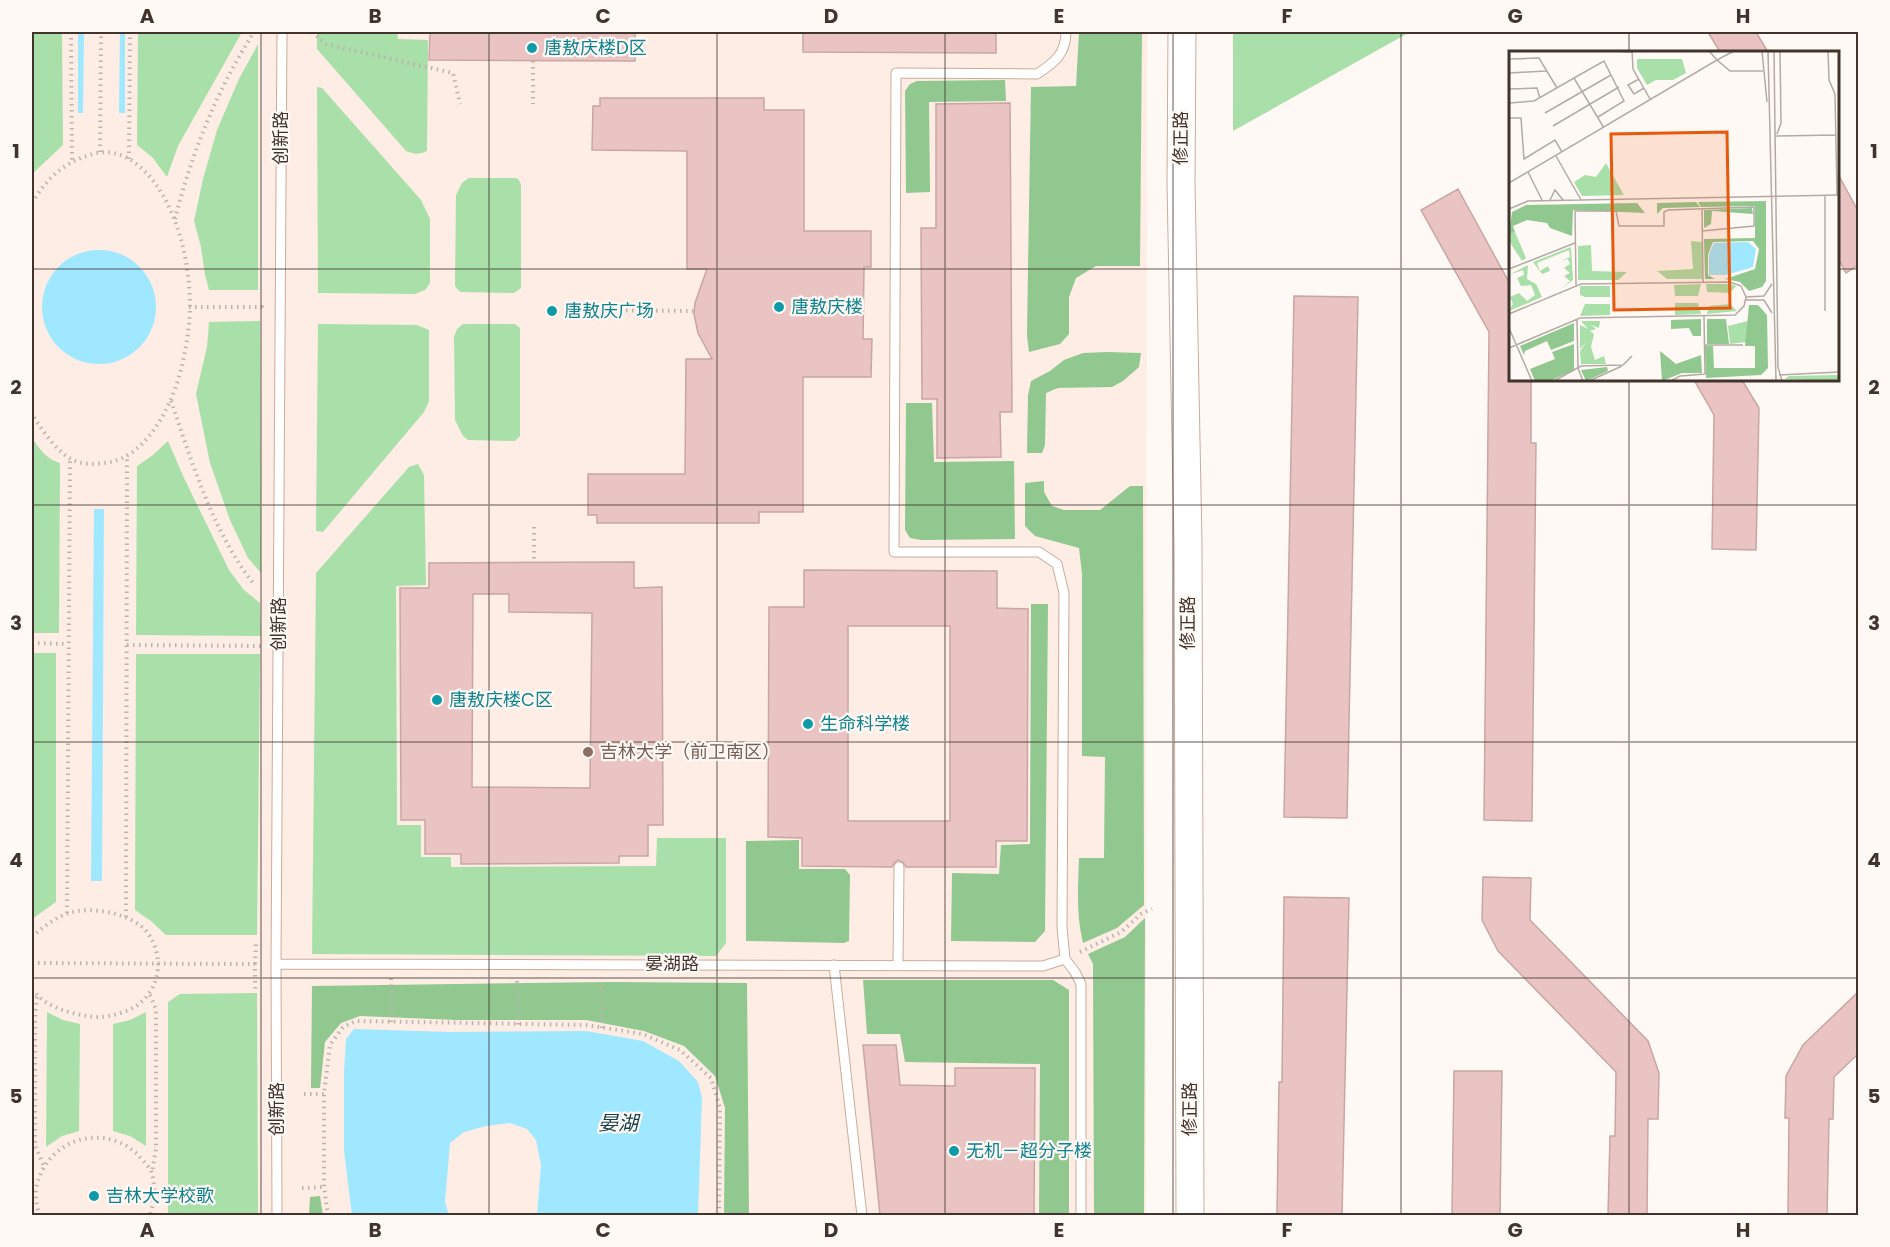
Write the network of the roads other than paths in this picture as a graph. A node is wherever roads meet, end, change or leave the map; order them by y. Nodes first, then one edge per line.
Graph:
1 (282, 32) edge
2 (1066, 32) edge
3 (1182, 32) edge
4 (899, 867) dead end
5 (1065, 958) junction
6 (276, 964) junction
7 (834, 965) junction
8 (898, 965) junction
9 (277, 1215) edge
10 (862, 1215) edge
11 (1081, 1215) edge
12 (1190, 1215) edge

1 - 6 lane, 创新路
2 - 5 lane
3 - 12 street, 修正路
4 - 8 lane
5 - 8 lane, 晏湖路
5 - 11 lane
6 - 7 lane, 晏湖路
6 - 9 lane, 创新路
7 - 8 lane, 晏湖路
7 - 10 lane

